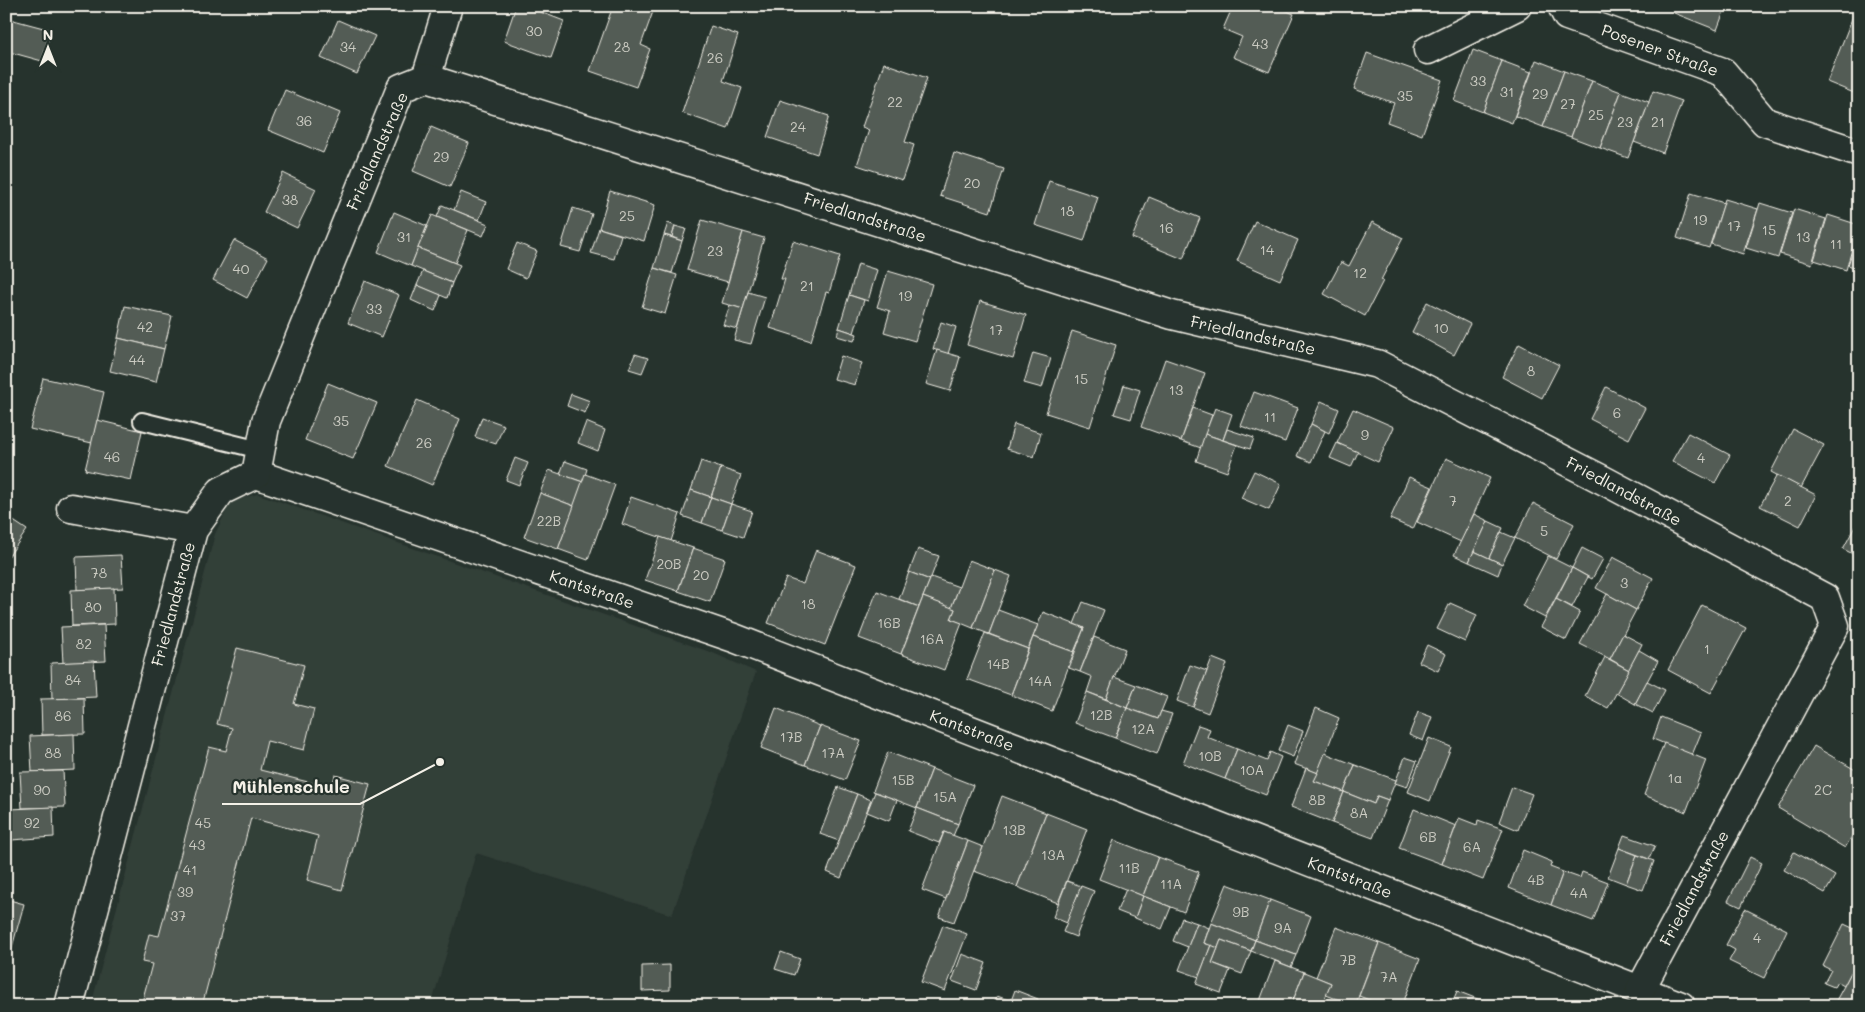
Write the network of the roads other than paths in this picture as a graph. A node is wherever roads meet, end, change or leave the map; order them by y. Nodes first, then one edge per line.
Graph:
1 (448, 6) edge
2 (1517, 6) edge
3 (1562, 6) edge
4 (1428, 50) dead end
5 (426, 78) junction
6 (1859, 153) edge
7 (142, 421) dead end
8 (258, 462) junction
9 (71, 508) dead end
10 (193, 530) junction
11 (1640, 990) junction
12 (69, 1006) edge
13 (1681, 1006) edge

1 - 5 street
2 - 4 street
3 - 6 street, Posener Straße
5 - 8 street, Friedlandstraße
5 - 11 street, Friedlandstraße
7 - 8 lane
8 - 10 street, Friedlandstraße
8 - 11 street, Kantstraße
9 - 10 street
10 - 12 street, Friedlandstraße
11 - 13 street, Kantstraße

